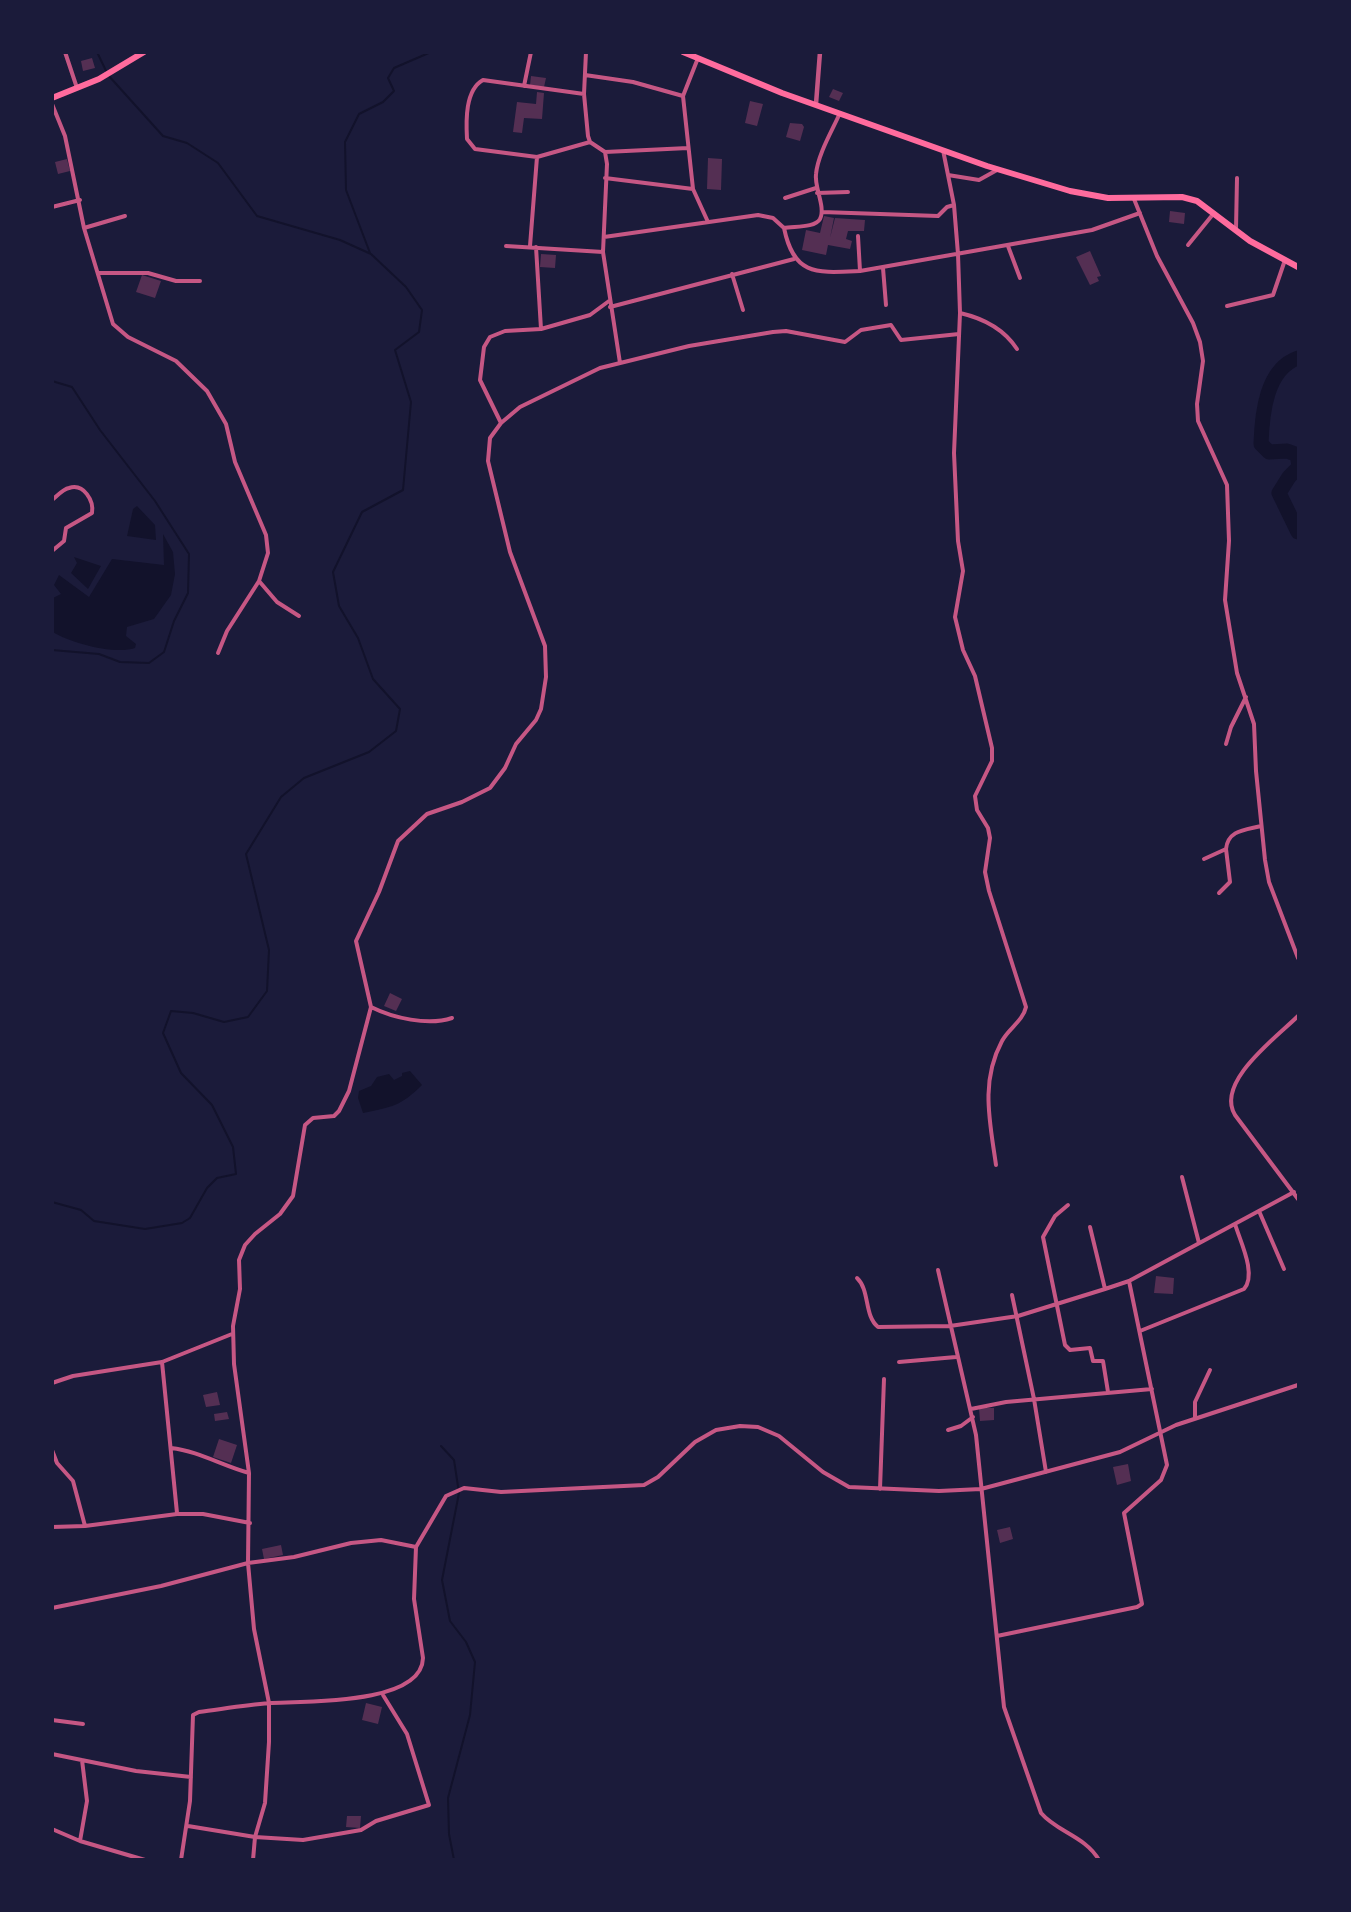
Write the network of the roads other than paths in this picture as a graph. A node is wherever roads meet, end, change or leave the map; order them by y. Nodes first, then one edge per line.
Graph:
1 (65, 52) edge
2 (144, 52) edge
3 (531, 52) edge
4 (585, 52) edge
5 (683, 52) edge
6 (820, 52) edge
7 (699, 58) junction
8 (585, 75) junction
9 (524, 86) junction
10 (77, 89) junction
11 (584, 94) junction
12 (683, 96) junction
13 (52, 98) edge
14 (52, 104) edge
15 (816, 104) junction
16 (840, 112) junction
17 (590, 142) junction
18 (688, 148) junction
19 (943, 149) junction
20 (605, 152) junction
21 (537, 157) junction
22 (997, 169) junction
23 (947, 175) junction
24 (605, 178) junction
25 (1237, 178) dead end
26 (693, 189) junction
27 (817, 190) junction
28 (848, 192) dead end
29 (785, 198) dead end
30 (1134, 199) junction
31 (80, 200) junction
32 (954, 205) junction
33 (52, 207) edge
34 (822, 212) junction
35 (1140, 213) junction
36 (1214, 213) junction
37 (125, 216) dead end
38 (708, 222) junction
39 (84, 228) junction
40 (784, 228) junction
41 (1236, 230) junction
42 (858, 236) dead end
43 (604, 237) junction
44 (1188, 245) dead end
45 (506, 246) dead end
46 (530, 246) junction
47 (1008, 246) junction
48 (536, 247) junction
49 (603, 252) junction
50 (958, 254) junction
51 (794, 259) junction
52 (1285, 260) junction
53 (1299, 267) edge
54 (883, 268) junction
55 (860, 272) junction
56 (98, 273) junction
57 (732, 274) junction
58 (1020, 278) dead end
59 (200, 281) dead end
60 (609, 304) junction
61 (886, 305) dead end
62 (1227, 306) dead end
63 (743, 310) dead end
64 (960, 313) junction
65 (541, 329) junction
66 (959, 334) junction
67 (1017, 349) dead end
68 (620, 363) junction
69 (501, 423) junction
70 (52, 500) edge
71 (52, 551) edge
72 (259, 581) junction
73 (299, 616) dead end
74 (218, 653) dead end
75 (1246, 697) junction
76 (1226, 744) dead end
77 (1261, 826) junction
78 (1226, 849) junction
79 (1204, 859) dead end
80 (1220, 893) dead end
81 (1299, 958) edge
82 (371, 1007) junction
83 (1299, 1017) edge
84 (452, 1018) dead end
85 (996, 1165) dead end
86 (1182, 1177) dead end
87 (1294, 1192) junction
88 (1299, 1199) edge
89 (1068, 1205) dead end
90 (1259, 1211) junction
91 (1235, 1224) junction
92 (1090, 1227) dead end
93 (1199, 1243) junction
94 (1284, 1269) dead end
95 (938, 1270) dead end
96 (857, 1278) dead end
97 (1129, 1281) junction
98 (1105, 1289) junction
99 (1012, 1295) dead end
100 (1058, 1303) junction
101 (1018, 1316) junction
102 (950, 1326) junction
103 (1140, 1331) junction
104 (232, 1334) junction
105 (956, 1357) junction
106 (162, 1362) junction
107 (899, 1362) dead end
108 (1210, 1370) dead end
109 (884, 1378) dead end
110 (52, 1383) edge
111 (1299, 1385) edge
112 (1152, 1389) junction
113 (1108, 1392) junction
114 (1034, 1399) junction
115 (971, 1409) junction
116 (973, 1417) junction
117 (1195, 1418) junction
118 (948, 1430) dead end
119 (1161, 1431) junction
120 (171, 1448) junction
121 (52, 1450) edge
122 (1046, 1472) junction
123 (249, 1473) junction
124 (981, 1489) junction
125 (880, 1490) junction
126 (177, 1514) junction
127 (250, 1523) junction
128 (84, 1526) junction
129 (52, 1527) edge
130 (416, 1547) junction
131 (248, 1563) junction
132 (52, 1608) edge
133 (998, 1636) junction
134 (383, 1695) junction
135 (269, 1703) junction
136 (52, 1720) edge
137 (83, 1724) dead end
138 (52, 1754) edge
139 (82, 1760) junction
140 (191, 1777) junction
141 (188, 1826) junction
142 (52, 1829) edge
143 (255, 1837) junction
144 (80, 1841) junction
145 (145, 1860) edge
146 (181, 1860) edge
147 (253, 1860) edge
148 (1099, 1860) edge

1 - 10 street
2 - 10 main road
3 - 9 street
4 - 8 street
5 - 7 main road
6 - 15 street
7 - 12 street
7 - 15 main road
8 - 11 street
8 - 12 street
9 - 11 street
9 - 21 street
10 - 13 main road
11 - 17 street
12 - 18 street
14 - 31 street
15 - 16 main road
16 - 19 main road
16 - 27 street
17 - 20 street
17 - 21 street
18 - 20 street
18 - 26 street
19 - 22 main road
19 - 23 street
20 - 24 street
21 - 46 street
22 - 23 street
22 - 30 main road
23 - 32 street
24 - 26 street
24 - 43 street
25 - 41 street
26 - 38 street
27 - 28 street
27 - 29 street
27 - 34 street
30 - 35 street
30 - 36 main road
31 - 33 street
31 - 39 street
32 - 34 street
32 - 50 street
34 - 40 street
35 - 47 street
35 - 75 street
36 - 41 main road
36 - 44 street
37 - 39 street
38 - 40 street
38 - 43 street
39 - 56 street
40 - 51 street
41 - 52 main road
42 - 55 street
43 - 49 street
45 - 46 street
46 - 48 street
47 - 50 street
47 - 58 street
48 - 49 street
48 - 65 street
49 - 60 street
50 - 54 street
50 - 64 street
51 - 55 street
51 - 57 street
52 - 53 main road
52 - 62 street
54 - 55 street
54 - 61 street
56 - 59 street
56 - 72 street
57 - 60 street
57 - 63 street
60 - 65 street
60 - 68 street
64 - 66 street
64 - 67 street
65 - 69 street
66 - 68 street
66 - 85 street
68 - 69 street
69 - 82 street
70 - 71 street
72 - 73 street
72 - 74 street
75 - 76 street
75 - 77 street
77 - 78 street
77 - 81 street
78 - 79 street
78 - 80 street
82 - 84 street
82 - 104 street
83 - 87 street
86 - 93 street
87 - 88 street
87 - 90 street
89 - 100 street
90 - 91 street
90 - 94 street
91 - 93 street
91 - 103 street
92 - 98 street
93 - 97 street
95 - 102 street
96 - 102 street
97 - 98 street
97 - 103 street
98 - 100 street
99 - 101 street
100 - 101 street
100 - 113 street
101 - 102 street
101 - 114 street
102 - 105 street
103 - 112 street
104 - 106 street
104 - 123 street
105 - 107 street
105 - 115 street
106 - 110 street
106 - 120 street
108 - 117 street
109 - 125 street
111 - 117 street
112 - 113 street
112 - 119 street
113 - 114 street
114 - 115 street
114 - 122 street
115 - 116 street
116 - 118 street
116 - 124 street
117 - 119 street
119 - 122 street
119 - 133 street
120 - 123 street
120 - 126 street
121 - 128 street
122 - 124 street
123 - 127 street
124 - 125 street
124 - 133 street
125 - 130 street
126 - 127 street
126 - 128 street
127 - 131 street
128 - 129 street
130 - 131 street
130 - 134 street
131 - 132 street
131 - 135 street
133 - 148 street
134 - 135 street
134 - 143 street
135 - 140 street
135 - 143 street
136 - 137 street
138 - 139 street
139 - 140 street
139 - 144 street
140 - 141 street
141 - 143 street
141 - 146 street
142 - 144 street
143 - 147 street
144 - 145 street

